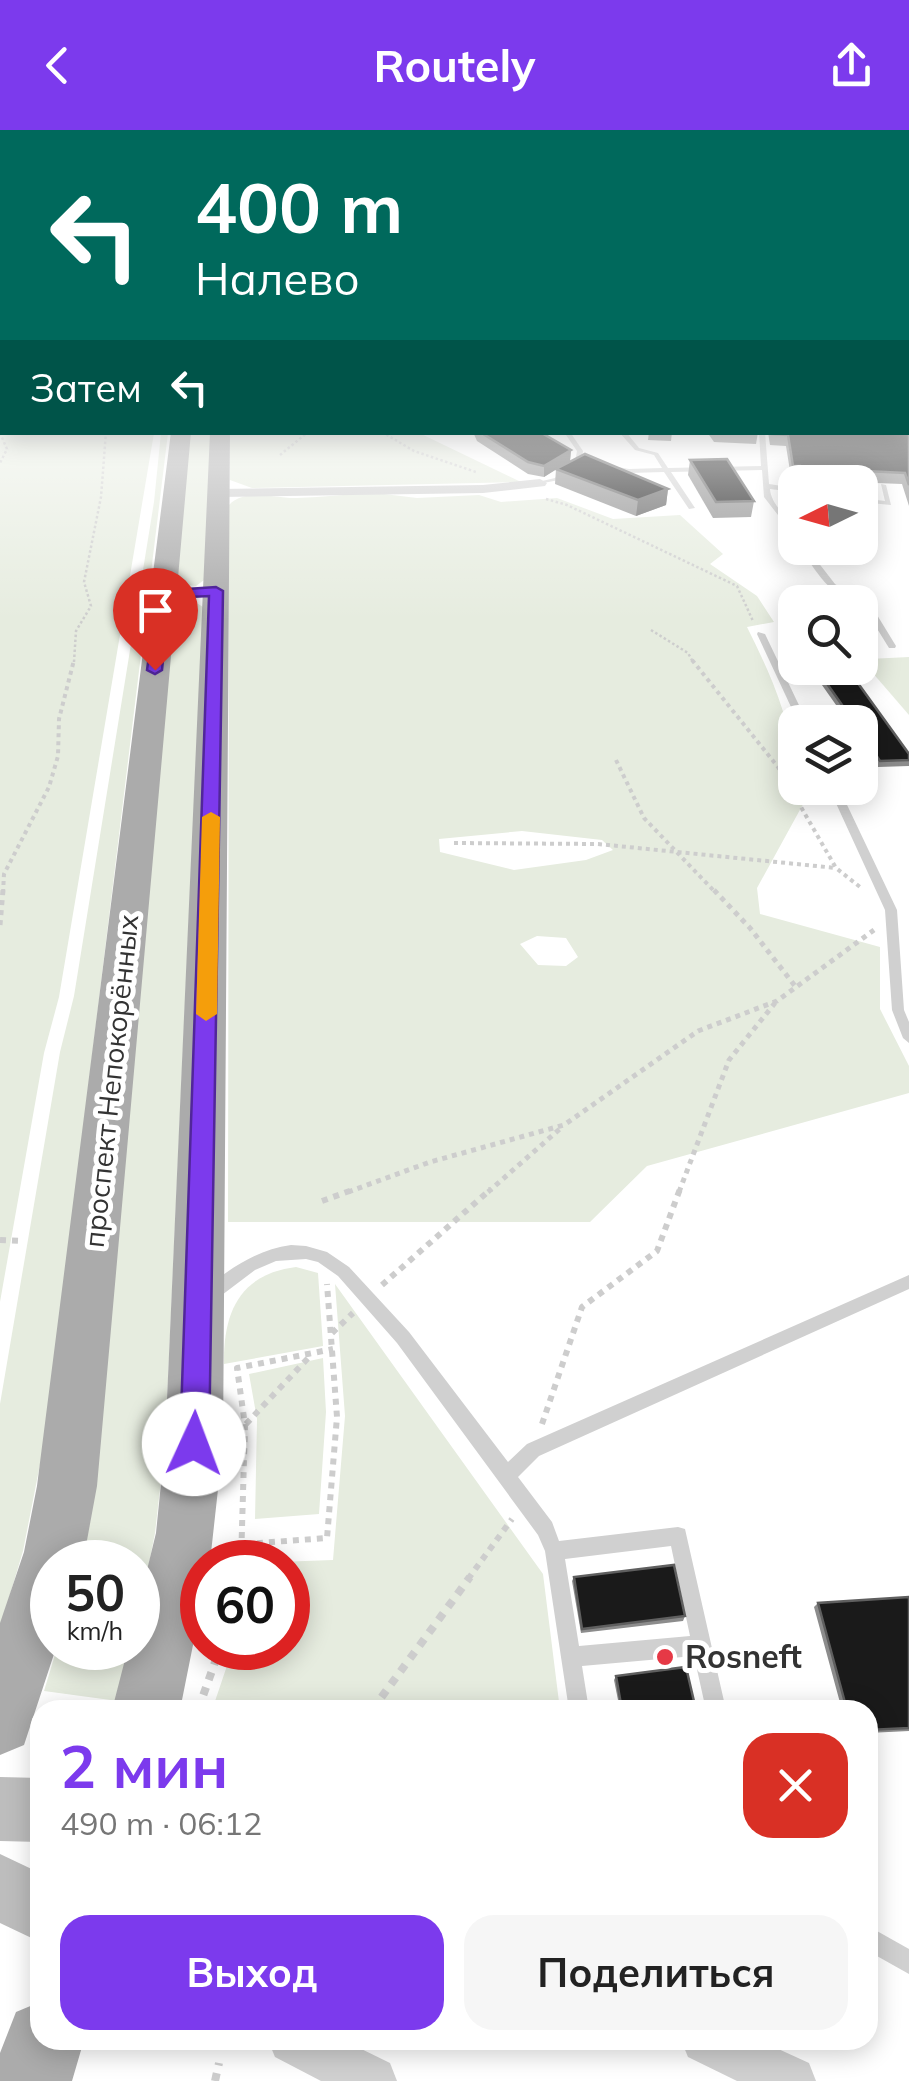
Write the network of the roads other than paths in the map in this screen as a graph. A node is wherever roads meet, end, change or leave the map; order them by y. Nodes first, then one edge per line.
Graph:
1 (180, 438) edge
2 (220, 438) edge
3 (571, 438) edge
4 (628, 438) edge
5 (762, 438) edge
6 (578, 463) junction
7 (764, 468) junction
8 (666, 469) junction
9 (540, 483) joint
10 (884, 485) edge
11 (766, 486) junction
12 (778, 488) edge
13 (219, 493) junction
14 (878, 502) edge
15 (691, 508) dead end
16 (778, 511) edge
17 (216, 591) junction
18 (163, 594) junction
19 (878, 623) edge
20 (761, 634) road end
21 (892, 646) dead end
22 (795, 705) edge
23 (842, 805) edge
24 (909, 1038) edge
25 (909, 1282) edge
26 (200, 1303) junction
27 (506, 1476) junction
28 (554, 1551) junction
29 (702, 1645) junction
30 (571, 1657) junction
31 (148, 1700) edge
32 (577, 1700) edge
33 (714, 1700) edge
34 (0, 1721) edge
35 (0, 1809) edge
36 (30, 1810) edge
37 (0, 1887) edge
38 (30, 1904) edge
39 (878, 1944) edge
40 (909, 1962) edge
41 (41, 2050) edge
42 (312, 2050) edge
43 (727, 2050) edge
44 (31, 2081) edge
45 (372, 2081) edge
46 (791, 2081) edge

1 - 18 main road, проспект Непокорённых
2 - 13 main road
3 - 6 lane
4 - 8 lane
5 - 7 lane
6 - 8 lane
6 - 9 lane
7 - 8 lane
7 - 11 lane
8 - 15 lane
9 - 13 street
10 - 14 lane
11 - 12 lane
11 - 16 lane
13 - 17 main road
17 - 18 main road
17 - 26 main road
18 - 34 main road, проспект Непокорённых
19 - 21 lane
20 - 22 lane
23 - 24 lane
25 - 27 lane
26 - 27 lane
26 - 31 main road
27 - 28 lane
28 - 29 lane
28 - 30 lane
29 - 30 lane
29 - 33 lane
30 - 32 lane
35 - 36 street
37 - 38 street
39 - 40 lane
41 - 44 main road
42 - 45 street
43 - 46 street

